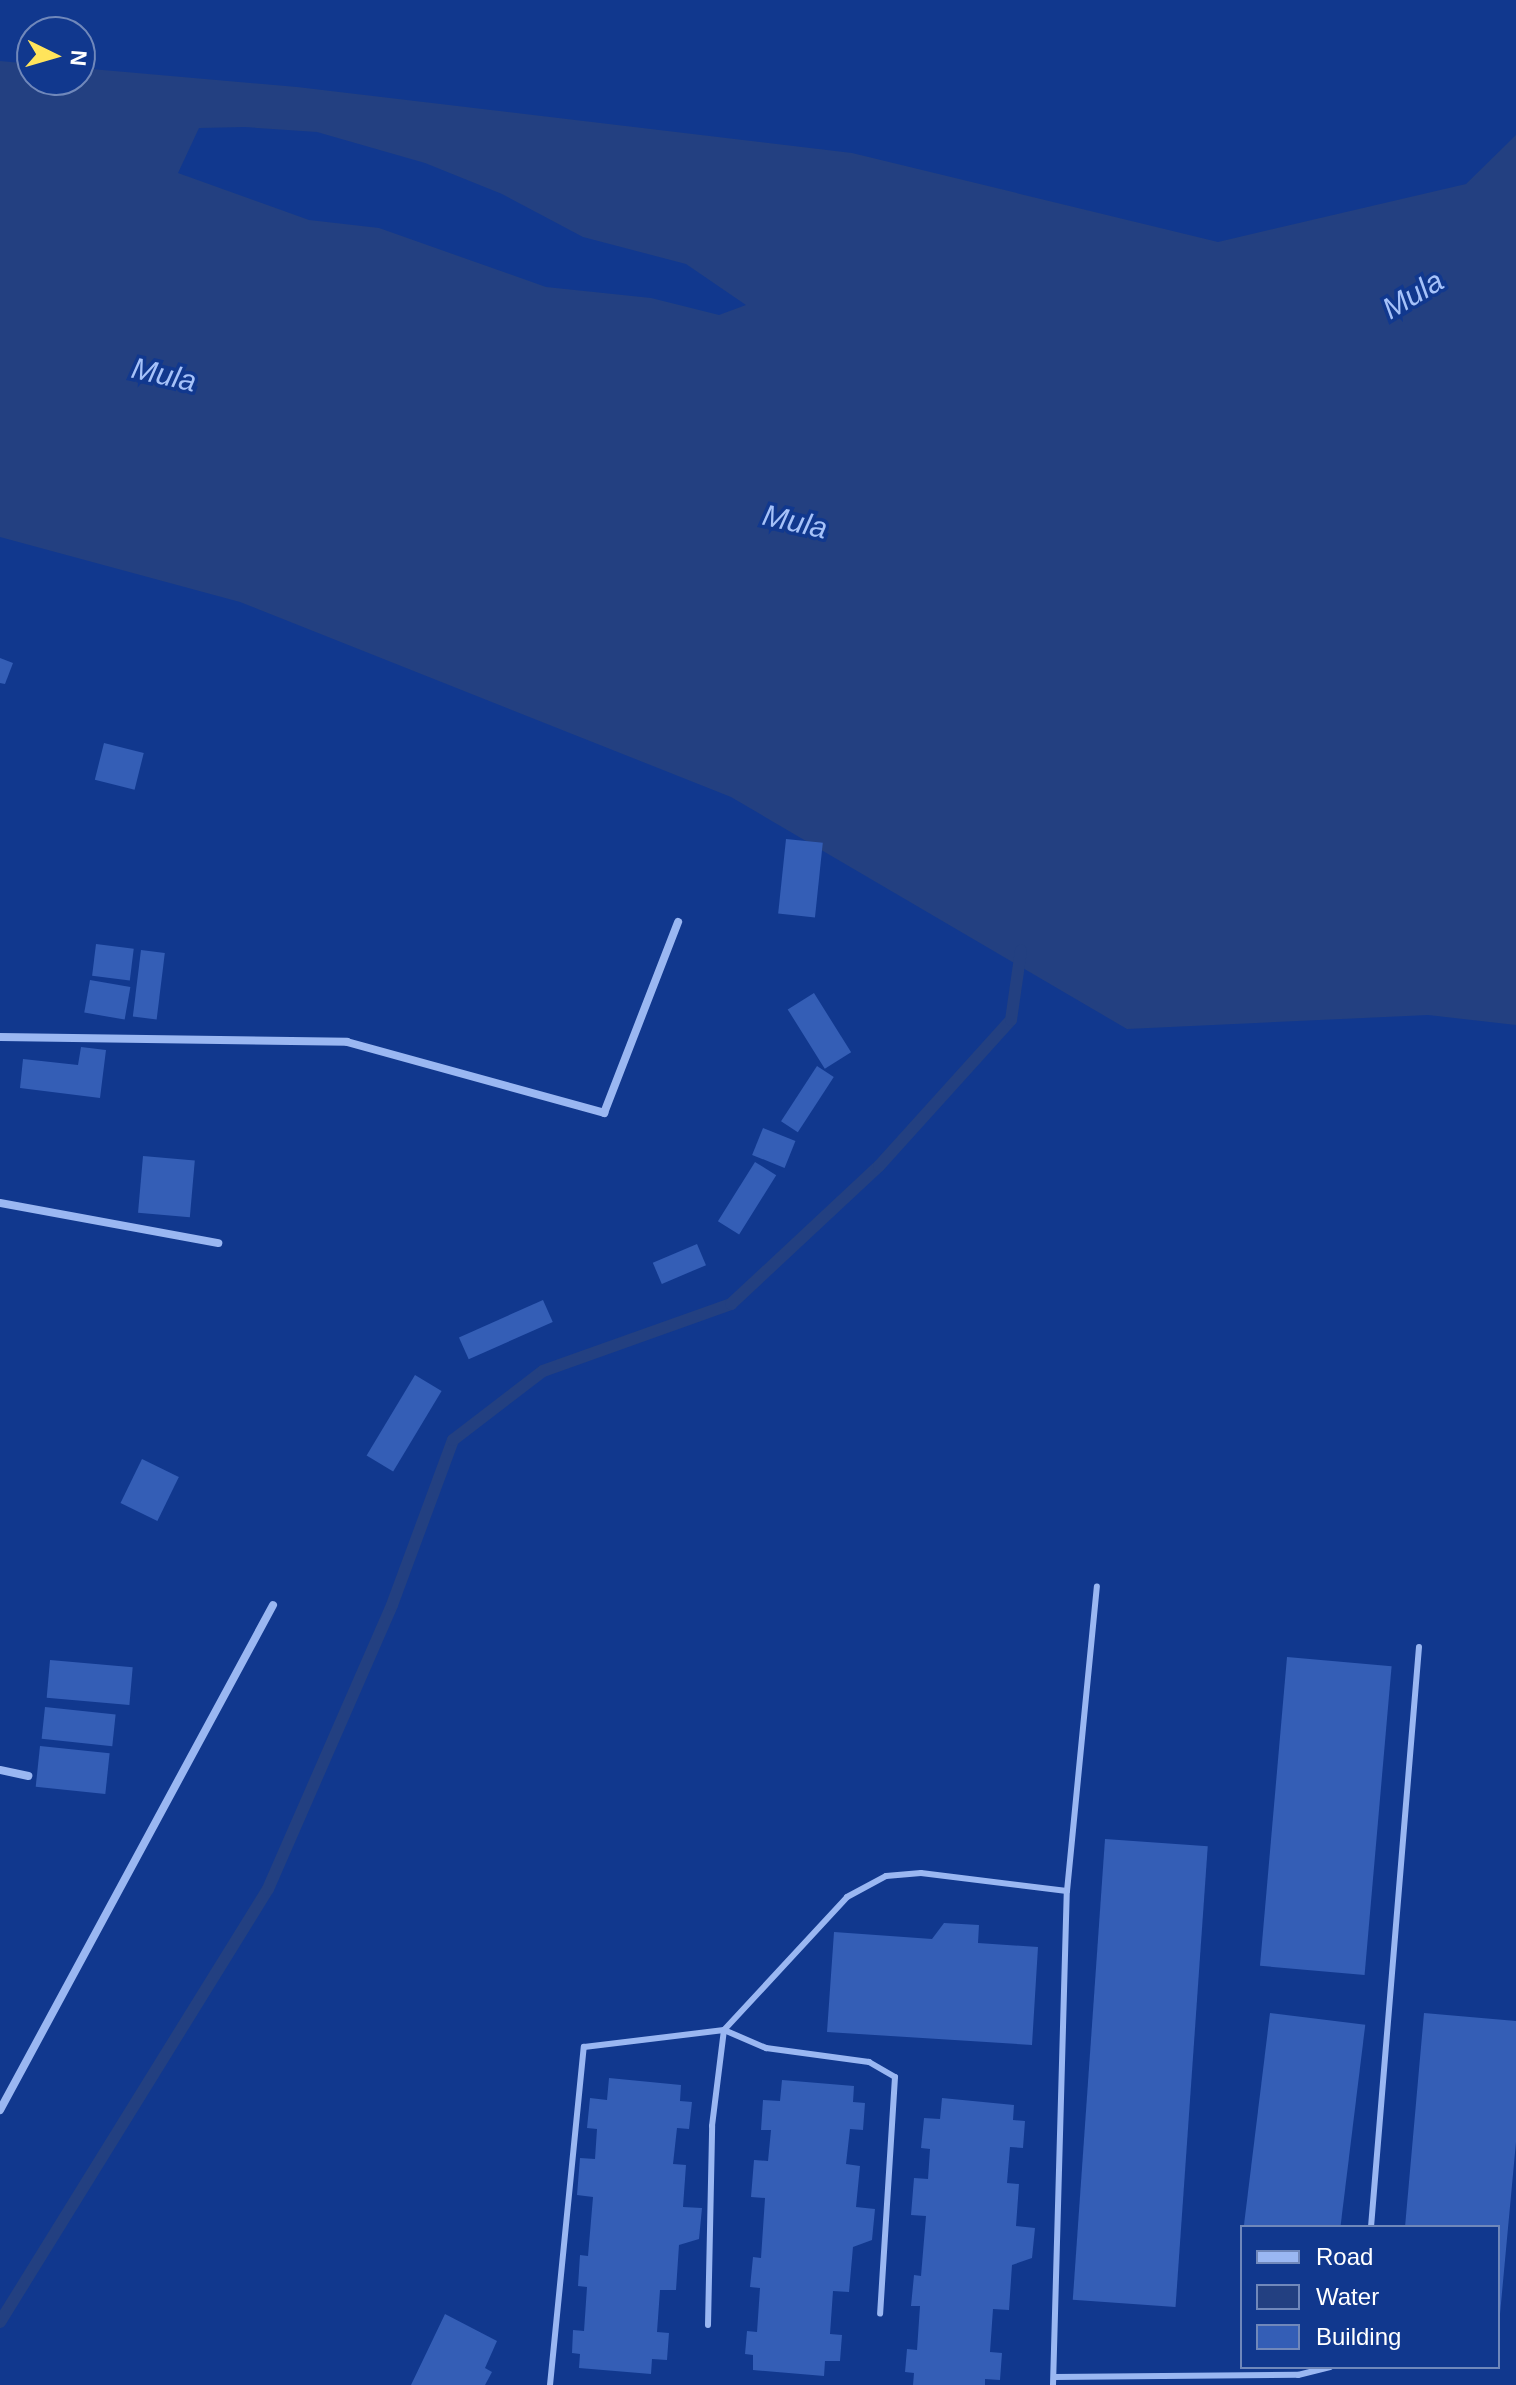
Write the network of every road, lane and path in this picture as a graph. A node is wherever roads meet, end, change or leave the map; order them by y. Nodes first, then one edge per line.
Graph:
1 (678, 922) dead end
2 (0, 1037) edge
3 (0, 1203) edge
4 (218, 1243) dead end
5 (1097, 1586) dead end
6 (273, 1605) dead end
7 (1419, 1647) dead end
8 (0, 1770) edge
9 (28, 1776) dead end
10 (1067, 1891) junction
11 (724, 2030) junction
12 (0, 2110) edge
13 (1371, 2225) edge
14 (880, 2314) dead end
15 (708, 2325) dead end
16 (1322, 2369) edge
17 (1054, 2381) edge
18 (550, 2385) edge

1 - 2 street
3 - 4 street
5 - 10 lane
6 - 12 street
7 - 13 lane
8 - 9 street
10 - 11 lane
10 - 17 lane
11 - 14 lane
11 - 15 lane
11 - 18 lane
16 - 17 lane

